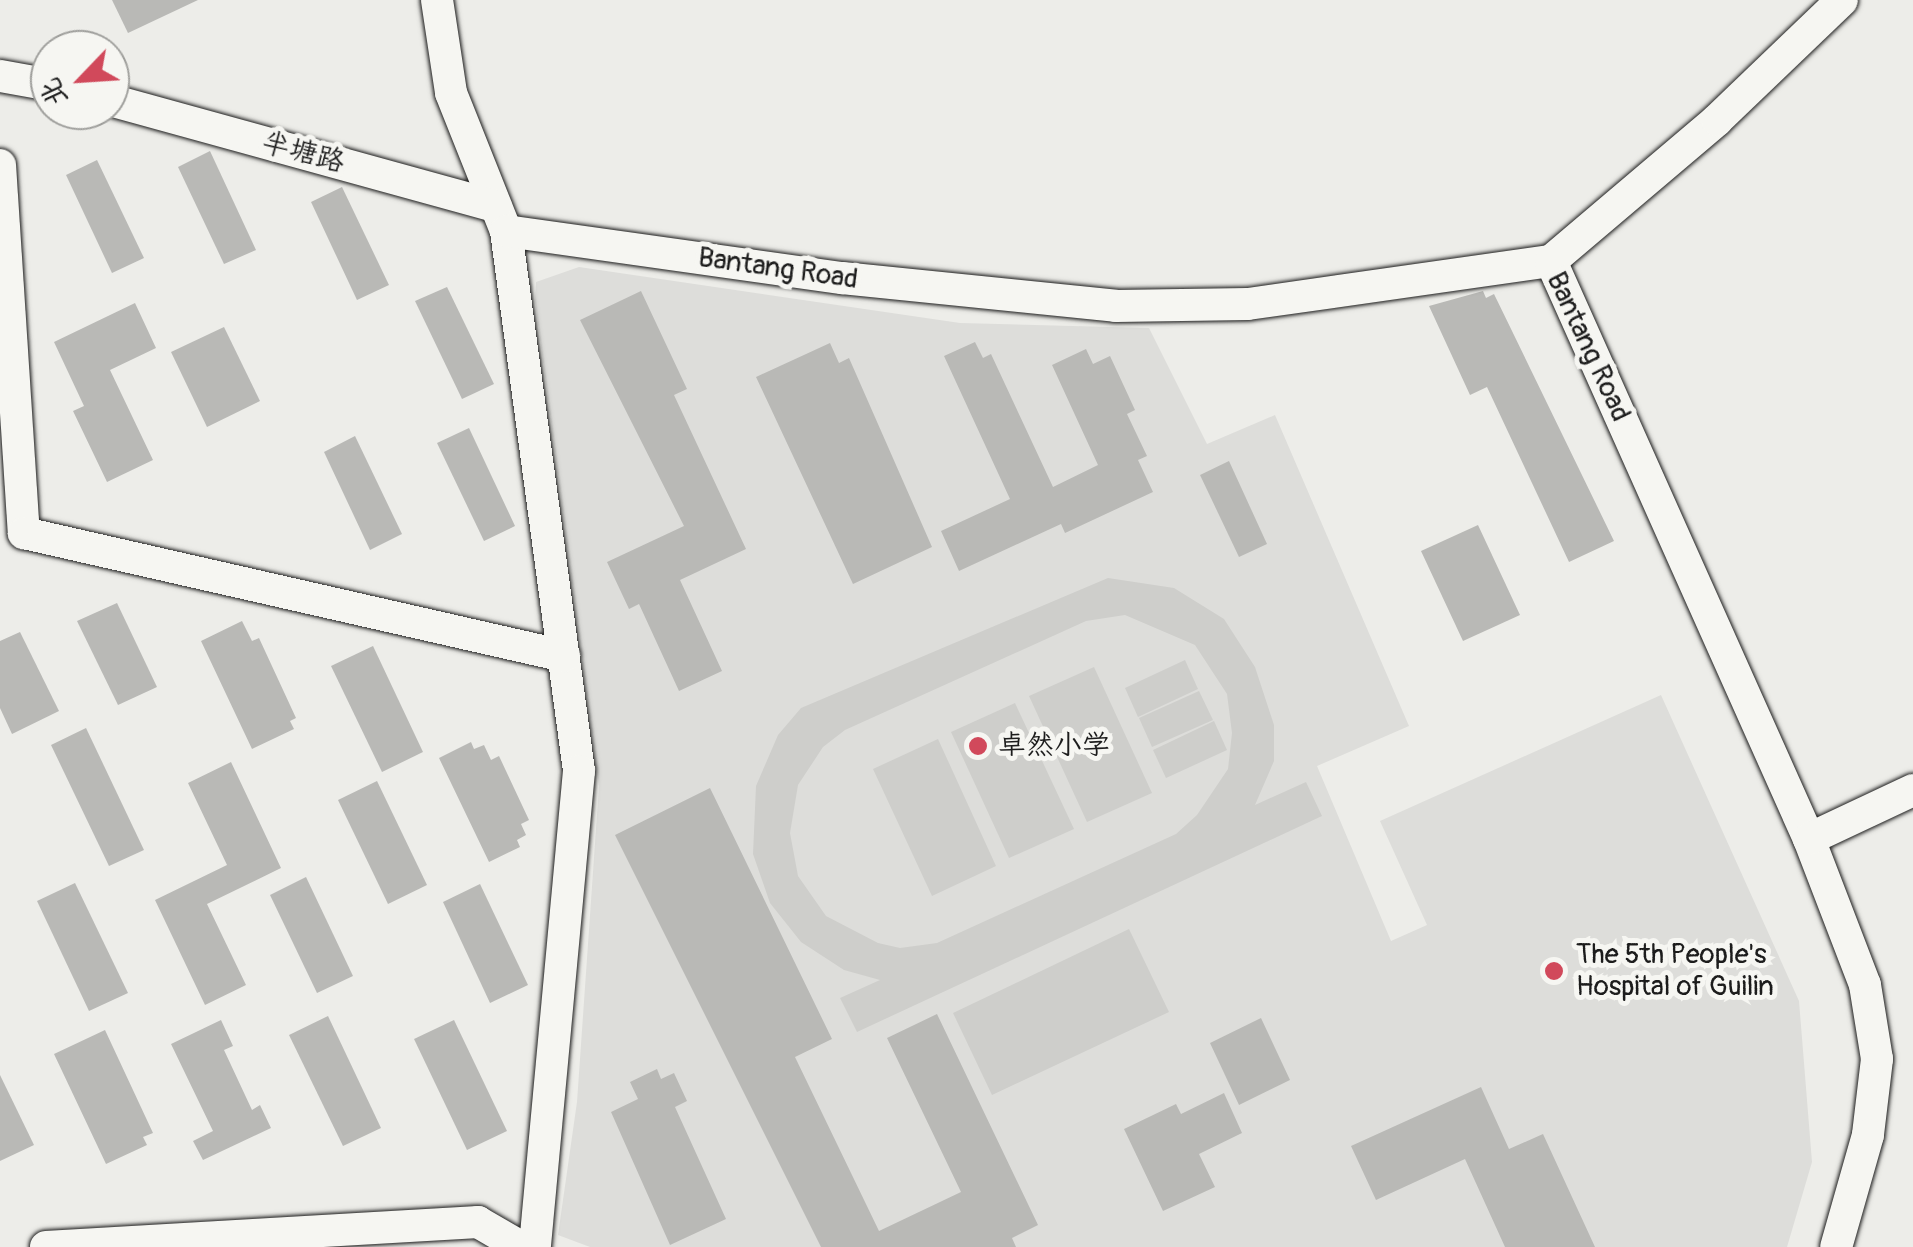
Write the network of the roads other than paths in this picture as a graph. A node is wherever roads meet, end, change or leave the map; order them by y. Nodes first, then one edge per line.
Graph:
1 (437, 0) edge
2 (1842, 0) edge
3 (0, 76) edge
4 (30, 81) edge
5 (130, 106) edge
6 (0, 164) edge
7 (501, 218) junction
8 (1551, 262) junction
9 (564, 656) junction
10 (1913, 790) edge
11 (1809, 838) junction
12 (46, 1247) edge
13 (521, 1247) edge
14 (535, 1247) edge
15 (1836, 1247) edge

1 - 7 street
2 - 8 street
3 - 4 street
5 - 7 street, 半塘路
6 - 9 street
7 - 8 street, Bantang Road
7 - 9 street
8 - 11 street, Bantang Road
9 - 14 street
10 - 11 street
11 - 15 street, Bantang Road
12 - 13 street

